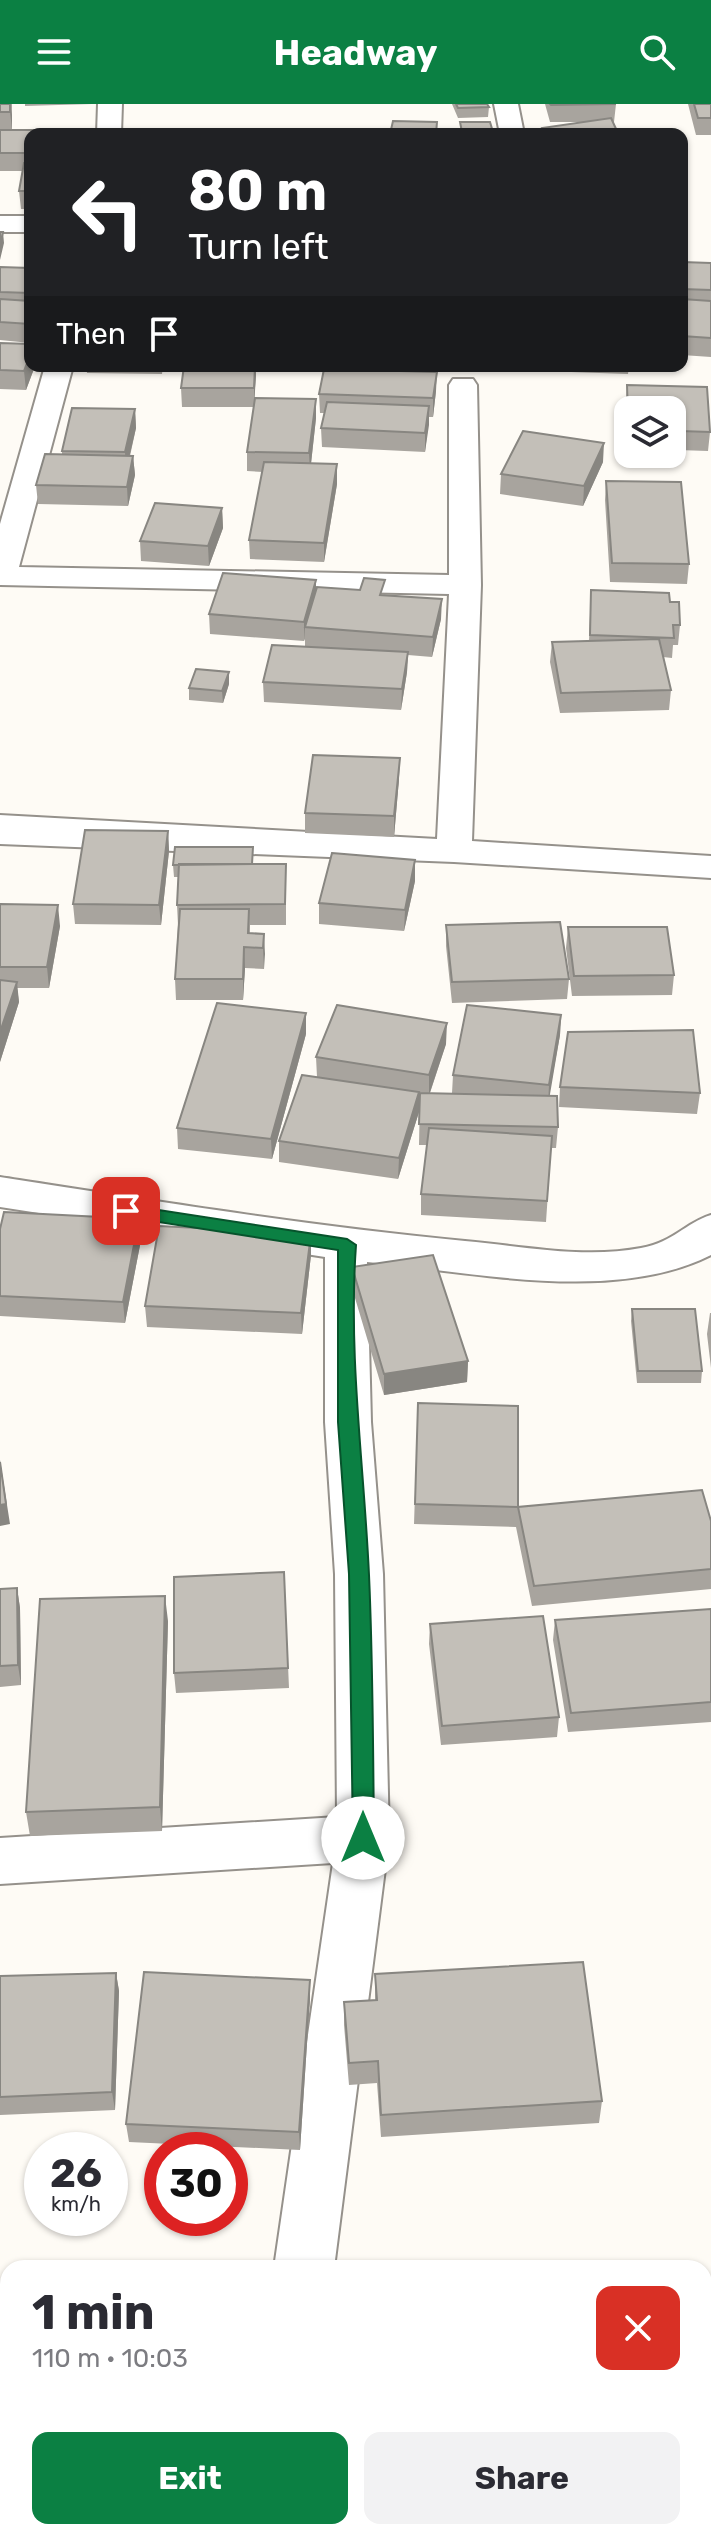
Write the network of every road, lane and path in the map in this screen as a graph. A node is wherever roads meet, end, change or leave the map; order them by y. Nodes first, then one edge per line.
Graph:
1 (110, 104) edge
2 (506, 104) edge
3 (108, 128) edge
4 (511, 128) edge
5 (0, 224) edge
6 (24, 224) edge
7 (57, 372) edge
8 (463, 385) dead end
9 (0, 578) edge
10 (465, 585) junction
11 (0, 826) edge
12 (0, 833) edge
13 (454, 851) junction
14 (711, 867) edge
15 (0, 1192) edge
16 (703, 1242) edge
17 (347, 1245) junction
18 (363, 1838) junction
19 (0, 1861) edge
20 (305, 2260) edge

1 - 3 street
2 - 4 street
5 - 6 street
7 - 9 street
8 - 10 street
9 - 10 street
10 - 13 street
11 - 13 street
12 - 13 street
13 - 14 street
15 - 17 street
16 - 17 street
17 - 18 street
18 - 19 street
18 - 20 street

